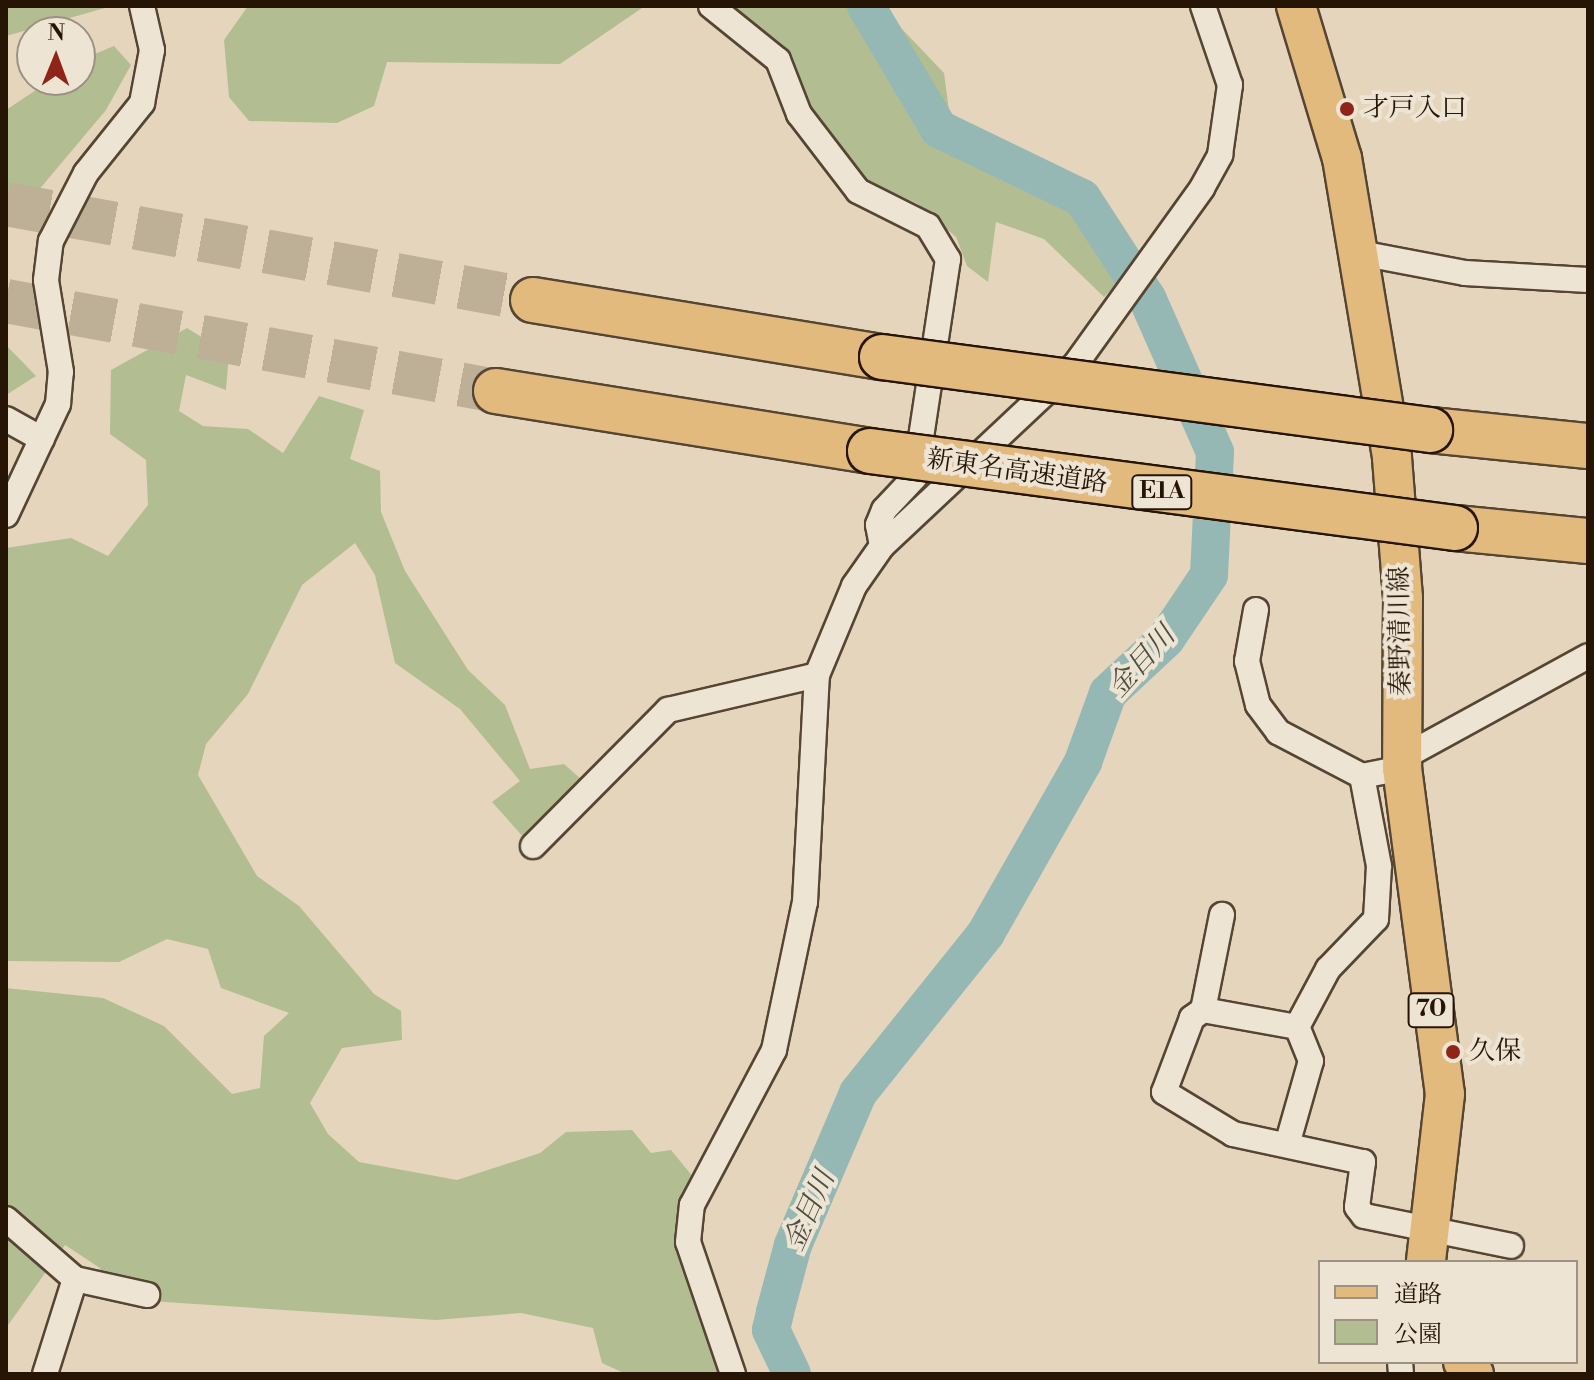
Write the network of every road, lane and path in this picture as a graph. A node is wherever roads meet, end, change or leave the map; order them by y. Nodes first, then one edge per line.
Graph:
1 (142, 6) edge
2 (711, 6) edge
3 (1203, 6) edge
4 (1296, 6) edge
5 (1360, 253) junction
6 (1588, 280) edge
7 (533, 300) tunnel mouth
8 (496, 391) tunnel mouth
9 (6, 419) edge
10 (42, 439) junction
11 (1588, 446) edge
12 (6, 515) edge
13 (1588, 541) edge
14 (882, 546) junction
15 (1256, 610) dead end
16 (1588, 656) edge
17 (817, 675) junction
18 (1402, 763) junction
19 (1362, 776) junction
20 (533, 846) dead end
21 (1222, 915) dead end
22 (1203, 1010) junction
23 (1297, 1027) junction
24 (1287, 1145) junction
25 (6, 1219) edge
26 (1511, 1246) dead end
27 (1429, 1247) edge
28 (75, 1279) junction
29 (147, 1295) dead end
30 (45, 1374) edge
31 (733, 1374) edge

1 - 10 street
2 - 14 street
3 - 14 street
4 - 5 main road, 秦野清川線 / 70
5 - 6 street
5 - 18 main road, 秦野清川線 / 70
7 - 11 highway, bridge
8 - 13 highway, 新東名高速道路 / E1A, bridge
9 - 10 street
10 - 12 street
14 - 17 street
15 - 19 street
16 - 18 street
17 - 20 street
17 - 31 street
18 - 19 street
18 - 27 main road, 秦野清川線 / 70
19 - 23 street
21 - 22 street
22 - 23 street
22 - 24 street
23 - 24 street
24 - 27 street
25 - 28 street
26 - 27 street
28 - 29 street
28 - 30 street

